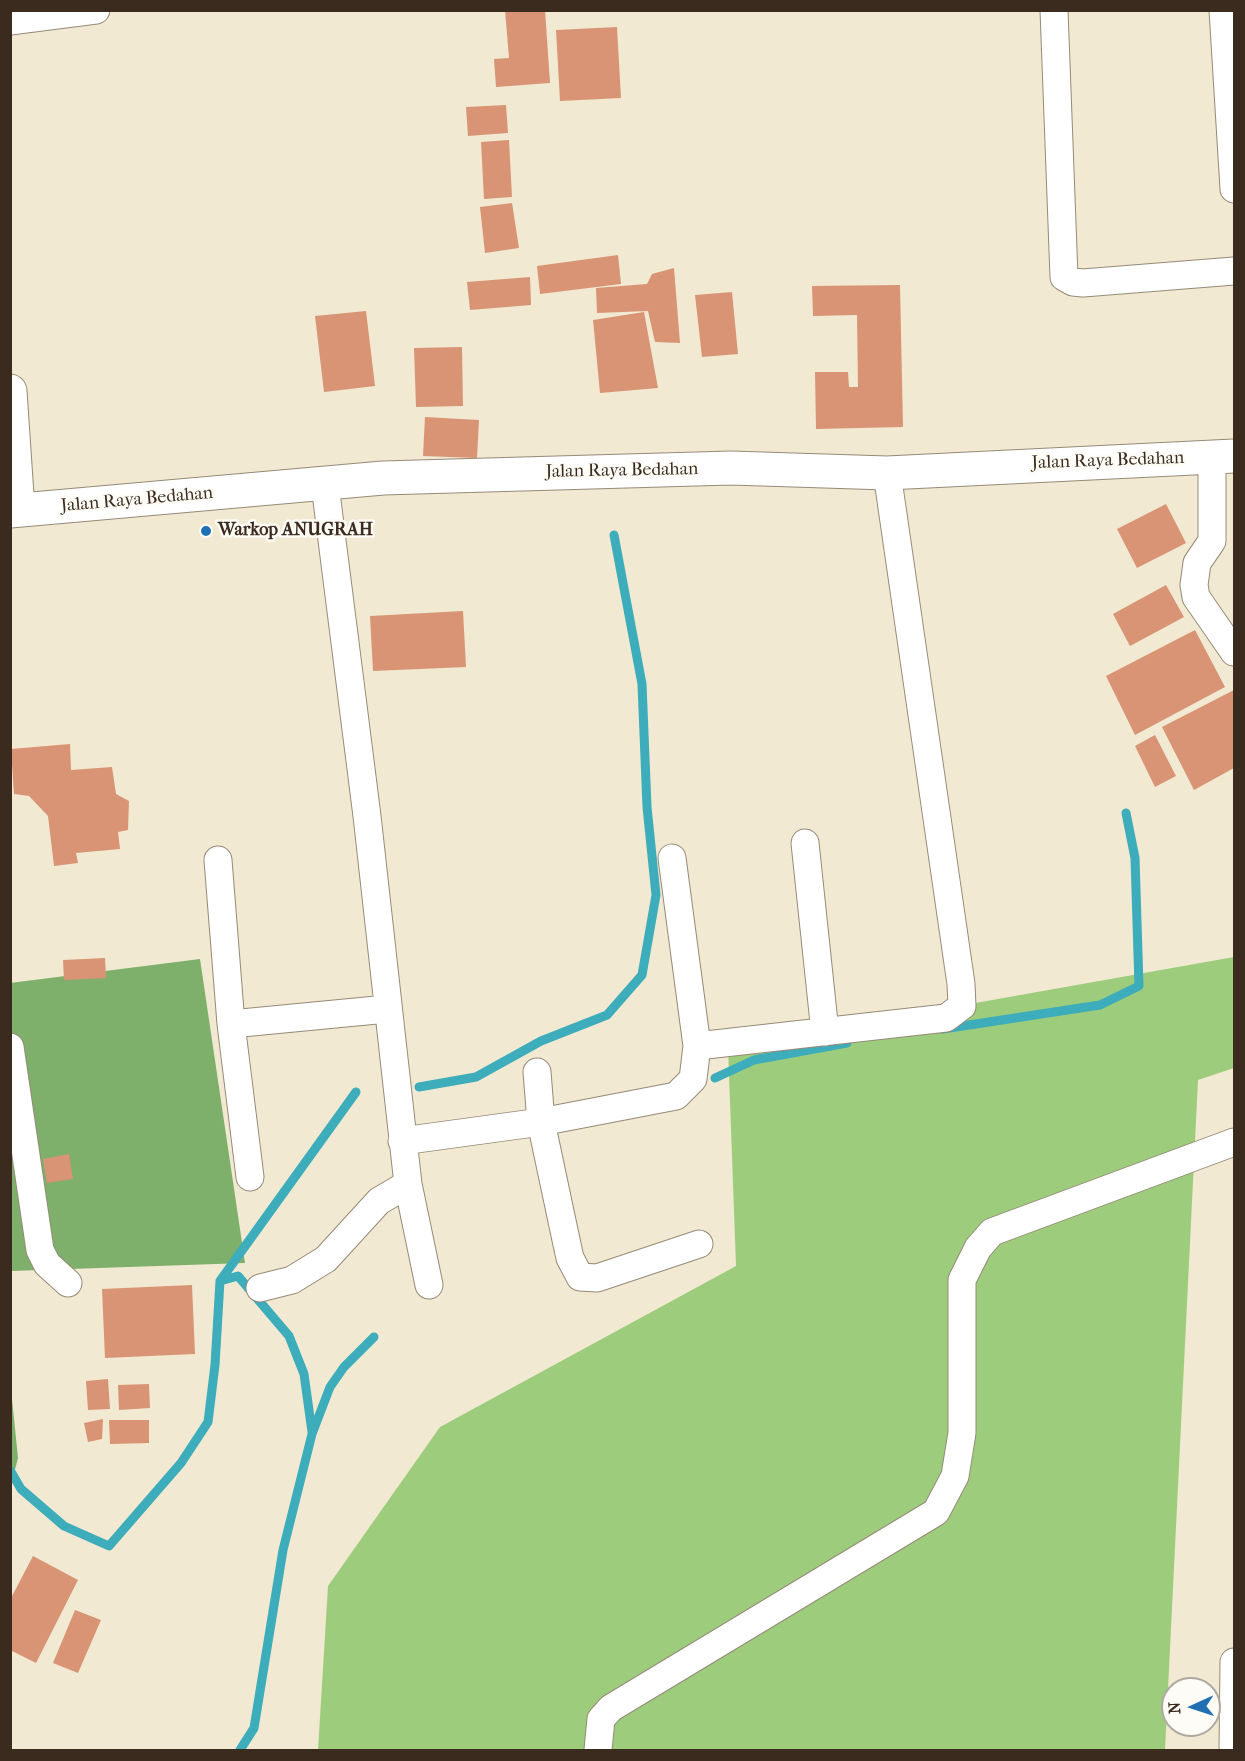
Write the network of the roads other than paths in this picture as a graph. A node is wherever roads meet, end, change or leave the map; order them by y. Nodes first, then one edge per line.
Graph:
1 (96, 10) edge
2 (1054, 10) edge
3 (1223, 10) edge
4 (10, 21) edge
5 (1234, 189) edge
6 (1234, 271) edge
7 (10, 391) edge
8 (1223, 457) edge
9 (886, 473) junction
10 (325, 485) junction
11 (14, 511) edge
12 (1234, 652) edge
13 (804, 843) dead end
14 (672, 858) dead end
15 (218, 860) dead end
16 (387, 1009) junction
17 (231, 1024) junction
18 (825, 1032) junction
19 (697, 1046) junction
20 (10, 1047) edge
21 (537, 1072) dead end
22 (541, 1122) junction
23 (402, 1142) junction
24 (1234, 1142) edge
25 (250, 1177) dead end
26 (408, 1184) junction
27 (699, 1244) dead end
28 (68, 1283) dead end
29 (429, 1285) dead end
30 (260, 1288) dead end
31 (1234, 1662) edge
32 (598, 1750) edge
33 (1233, 1750) edge

1 - 4 street
2 - 6 street
3 - 5 street
7 - 11 street
8 - 9 street, Jalan Raya Bedahan
8 - 12 street
9 - 10 street, Jalan Raya Bedahan
9 - 18 street
10 - 11 street, Jalan Raya Bedahan
10 - 16 street
13 - 18 street
14 - 19 street
15 - 17 street
16 - 17 street
16 - 23 street
17 - 25 street
18 - 19 street
19 - 22 street
20 - 28 street
21 - 22 street
22 - 23 street
22 - 27 street
23 - 26 street
24 - 32 street
26 - 29 street
26 - 30 street
31 - 33 street

